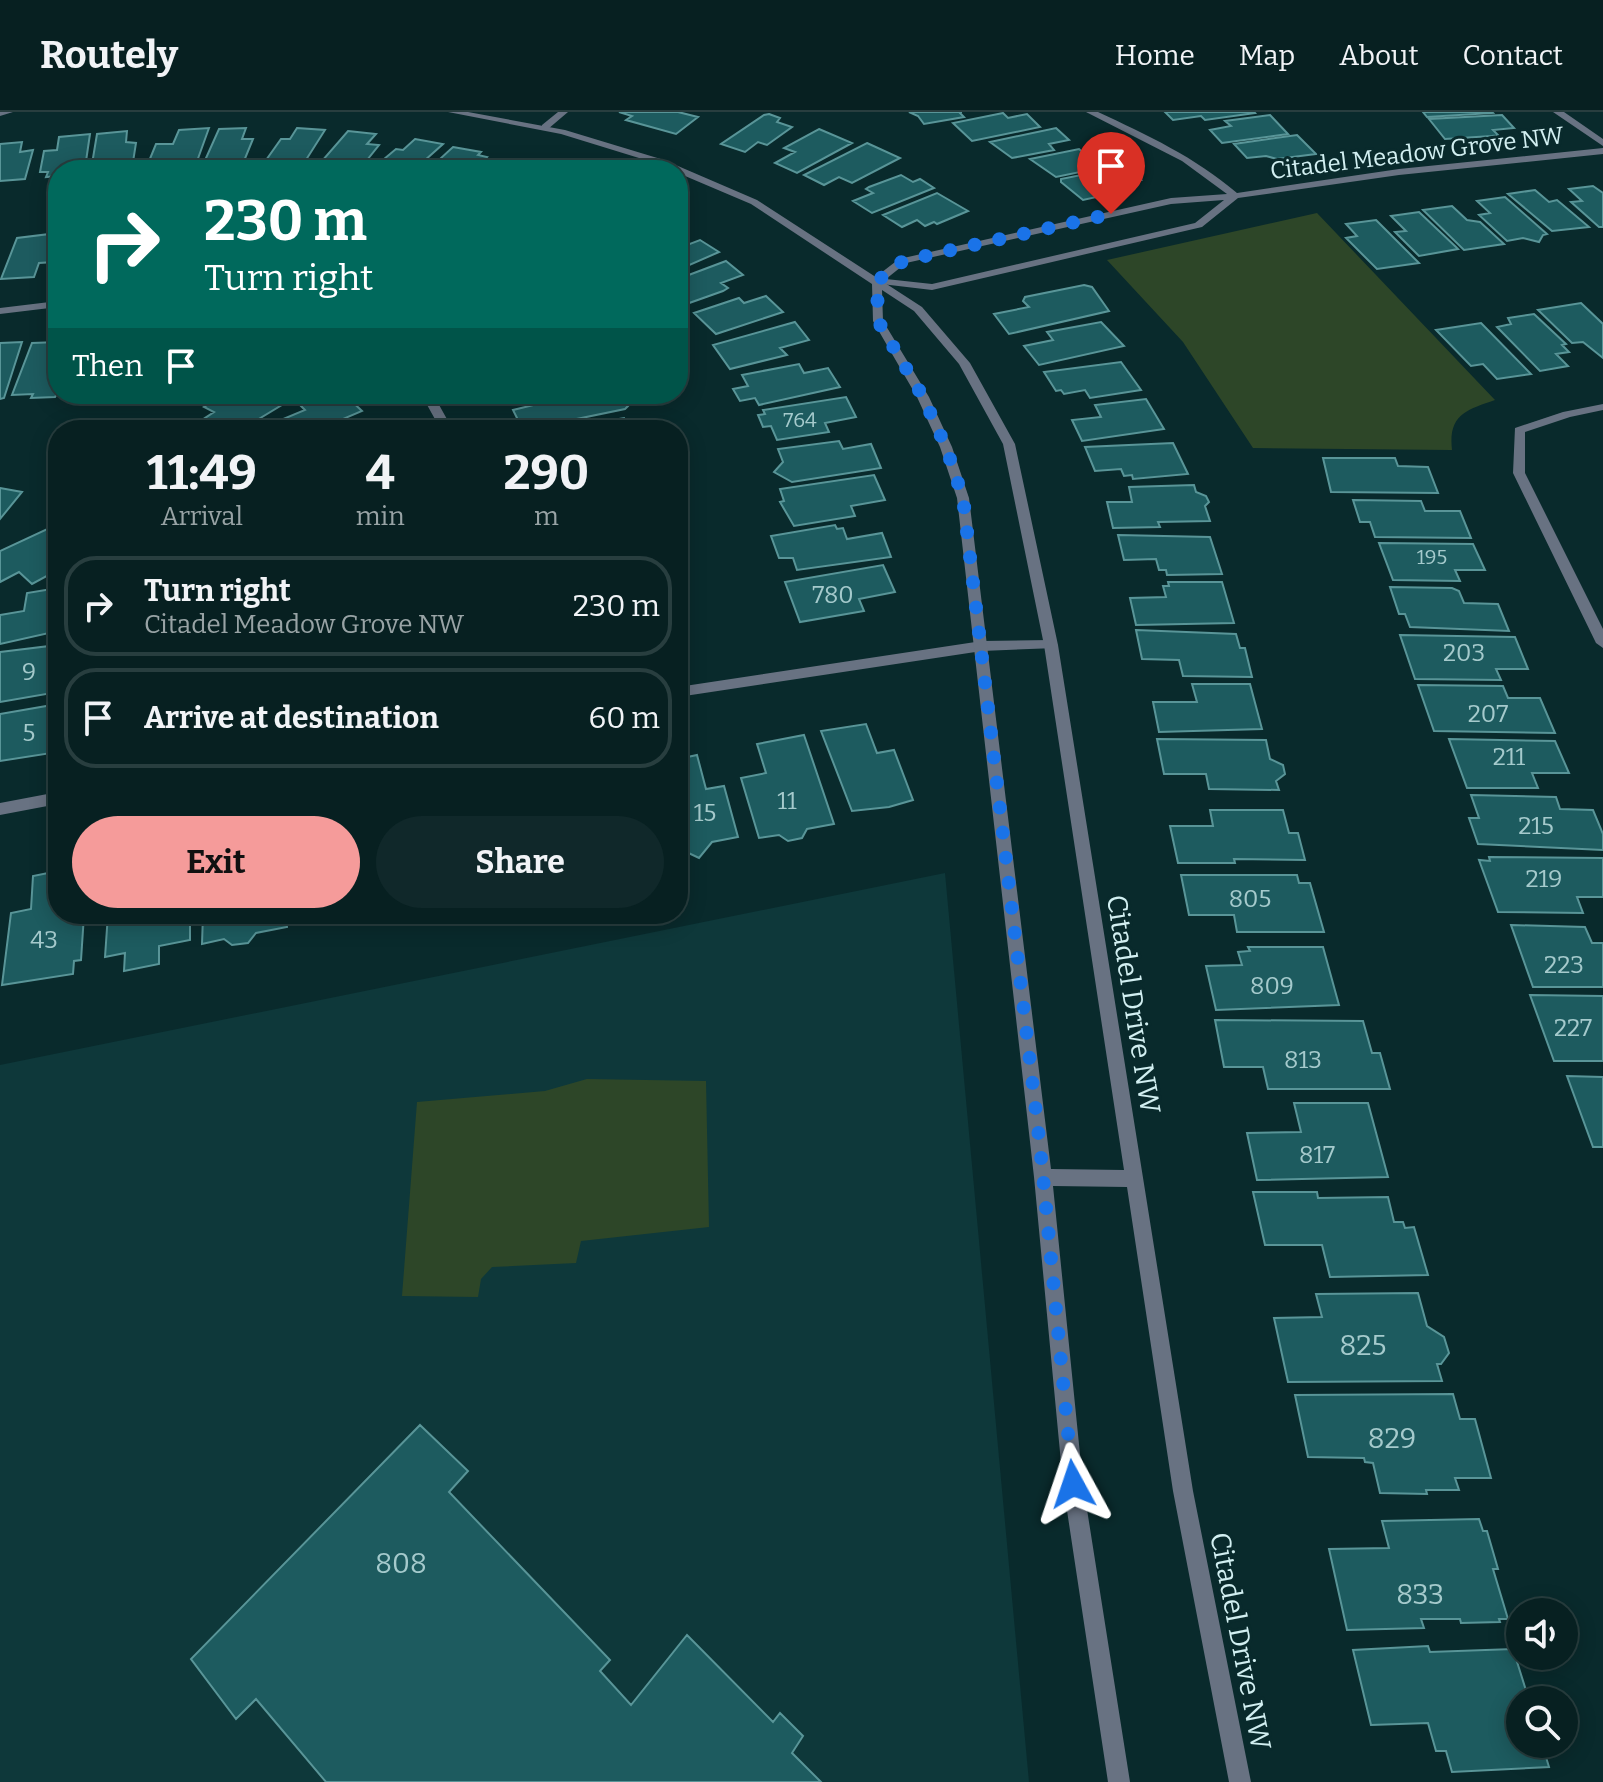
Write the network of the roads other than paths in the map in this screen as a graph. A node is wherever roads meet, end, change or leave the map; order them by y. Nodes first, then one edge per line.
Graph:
1 (8, 112) edge
2 (453, 112) edge
3 (563, 112) edge
4 (1091, 112) edge
5 (1558, 112) edge
6 (0, 113) edge
7 (545, 127) junction
8 (1603, 143) edge
9 (1603, 151) edge
10 (654, 160) edge
11 (688, 174) edge
12 (1235, 196) junction
13 (877, 281) junction
14 (48, 305) edge
15 (0, 311) edge
16 (1603, 407) edge
17 (1603, 643) edge
18 (1051, 645) junction
19 (982, 646) junction
20 (688, 690) edge
21 (48, 800) edge
22 (0, 809) edge
23 (1043, 1177) junction
24 (1132, 1179) junction
25 (1119, 1782) edge
26 (1240, 1782) edge

1 - 6 street
2 - 7 street, Citadel Drive NW
3 - 7 street
4 - 12 street, Citadel Meadow Grove NW
5 - 8 street
7 - 10 street, Citadel Drive NW
9 - 12 street, Citadel Meadow Grove NW
11 - 13 street, Citadel Drive NW
12 - 13 street, Citadel Meadow Grove NW
12 - 13 street, Citadel Meadow Grove NW
13 - 18 street, Citadel Drive NW
13 - 19 street
14 - 15 street
16 - 17 street
18 - 19 street
18 - 24 street, Citadel Drive NW
19 - 20 street
19 - 23 street
21 - 22 street
23 - 24 street
23 - 25 street
24 - 26 street, Citadel Drive NW

